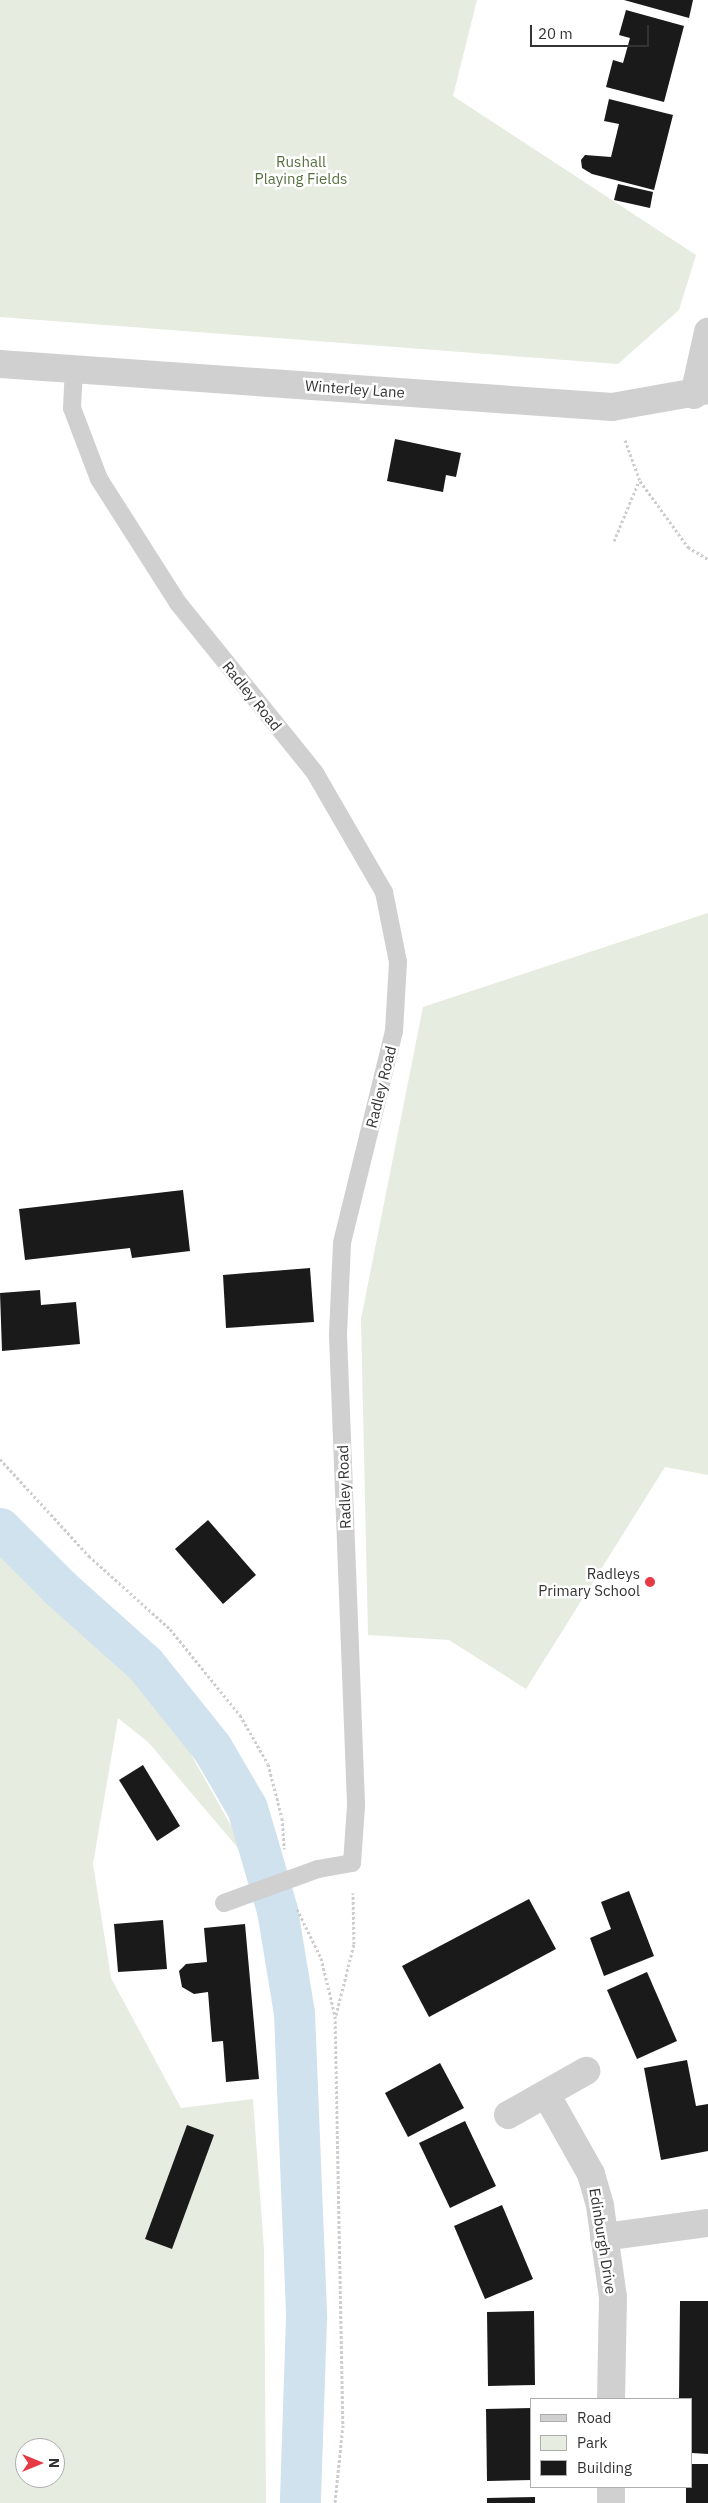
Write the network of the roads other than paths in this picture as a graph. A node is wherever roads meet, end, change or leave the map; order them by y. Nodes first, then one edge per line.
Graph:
1 (708, 332) edge
2 (0, 364) edge
3 (74, 369) junction
4 (701, 393) edge
5 (224, 1903) dead end
6 (586, 2071) dead end
7 (546, 2094) junction
8 (508, 2115) dead end
9 (708, 2222) edge
10 (604, 2237) junction
11 (612, 2398) edge
12 (611, 2488) edge
13 (611, 2503) edge

1 - 4 street
2 - 3 street, Winterley Lane
3 - 4 street, Winterley Lane
3 - 5 lane, Radley Road, bridge
6 - 7 street
7 - 8 street
7 - 10 street, Edinburgh Drive
9 - 10 street
10 - 11 street, Edinburgh Drive
12 - 13 street

